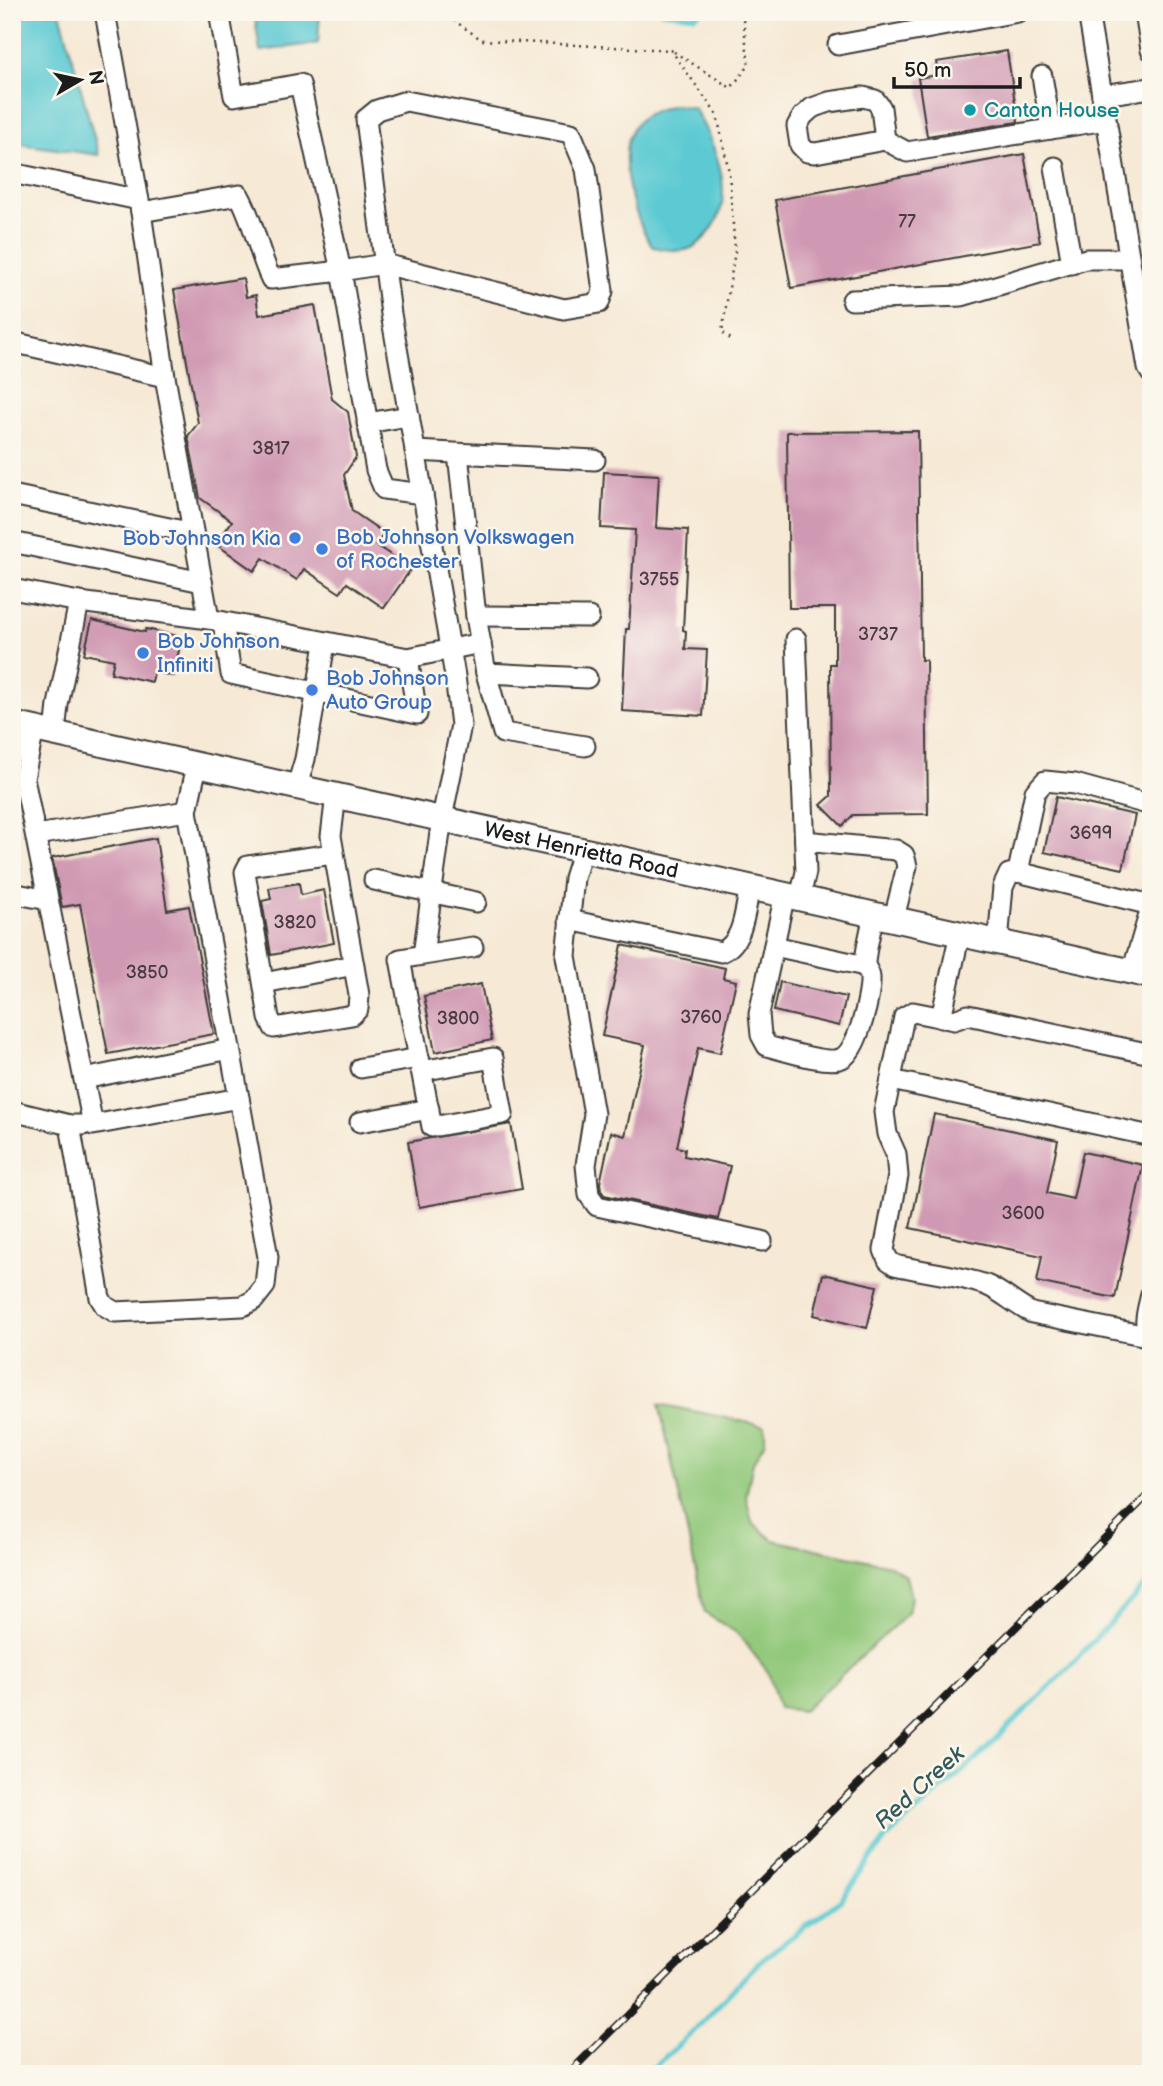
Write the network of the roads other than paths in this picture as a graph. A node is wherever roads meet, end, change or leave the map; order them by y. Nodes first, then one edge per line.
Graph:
1 (105, 12) edge
2 (219, 12) edge
3 (1018, 12) edge
4 (1088, 12) edge
5 (1145, 12) edge
6 (838, 45) dead end
7 (1151, 50) edge
8 (1042, 76) dead end
9 (1151, 88) edge
10 (1102, 95) junction
11 (1106, 120) junction
12 (1051, 129) junction
13 (885, 140) dead end
14 (1055, 167) dead end
15 (12, 173) edge
16 (140, 206) junction
17 (1129, 259) junction
18 (384, 264) junction
19 (1072, 264) junction
20 (341, 271) junction
21 (852, 300) dead end
22 (1147, 334) edge
23 (12, 342) edge
24 (1151, 373) edge
25 (165, 377) junction
26 (409, 416) junction
27 (367, 423) junction
28 (415, 451) junction
29 (458, 454) junction
30 (595, 460) dead end
31 (423, 494) junction
32 (12, 495) edge
33 (193, 533) junction
34 (12, 542) edge
35 (202, 582) junction
36 (12, 589) edge
37 (79, 602) junction
38 (476, 616) junction
39 (589, 617) dead end
40 (216, 621) junction
41 (796, 639) dead end
42 (481, 643) junction
43 (325, 644) junction
44 (451, 650) junction
45 (408, 658) junction
46 (486, 673) junction
47 (587, 678) dead end
48 (317, 692) junction
49 (34, 729) edge
50 (585, 746) dead end
51 (197, 765) junction
52 (297, 786) junction
53 (336, 795) junction
54 (1151, 805) edge
55 (187, 811) junction
56 (442, 818) junction
57 (36, 835) junction
58 (804, 841) junction
59 (583, 849) junction
60 (333, 854) junction
61 (1018, 872) junction
62 (374, 880) dead end
63 (750, 886) junction
64 (432, 892) junction
65 (12, 893) edge
66 (792, 896) junction
67 (48, 900) junction
68 (476, 902) dead end
69 (1151, 906) edge
70 (884, 916) junction
71 (569, 920) junction
72 (960, 933) junction
73 (998, 942) junction
74 (774, 946) junction
75 (472, 947) dead end
76 (423, 955) junction
77 (354, 965) junction
78 (865, 966) junction
79 (1141, 974) edge
80 (264, 983) junction
81 (942, 1018) junction
82 (230, 1049) junction
83 (1151, 1054) edge
84 (420, 1065) junction
85 (361, 1068) dead end
86 (84, 1079) junction
87 (891, 1080) junction
88 (239, 1098) junction
89 (13, 1107) edge
90 (429, 1109) junction
91 (360, 1122) dead end
92 (70, 1125) junction
93 (93, 1125) junction
94 (1151, 1136) edge
95 (762, 1241) dead end
96 (1151, 1294) edge
97 (1149, 1337) edge

1 - 16 street
2 - 20 street
3 - 6 street
4 - 10 street
5 - 7 street
8 - 12 street
9 - 10 street
10 - 11 street
11 - 12 street
11 - 17 street
12 - 13 street
14 - 19 street
15 - 16 street
16 - 20 street
16 - 25 street
17 - 19 street
17 - 22 street
18 - 18 street
18 - 20 street
18 - 26 street
19 - 21 street
20 - 27 street
22 - 24 street
23 - 25 street
25 - 33 street
26 - 27 street
26 - 28 street
27 - 31 street
28 - 29 street
28 - 31 street
29 - 30 street
29 - 38 street
31 - 44 street
32 - 33 street
33 - 35 street
34 - 35 street
35 - 40 street
36 - 37 street
37 - 40 street
37 - 49 street
38 - 39 street
38 - 42 street
40 - 43 street
40 - 48 street
41 - 58 street
42 - 44 street
42 - 46 street
43 - 45 street
43 - 48 street
44 - 45 street
44 - 56 street
45 - 48 street
46 - 47 street
46 - 50 street
48 - 52 street
49 - 51 main road, West Henrietta Road
49 - 57 street
51 - 52 main road, West Henrietta Road
51 - 55 street
52 - 53 main road, West Henrietta Road
53 - 56 main road, West Henrietta Road
53 - 60 street
54 - 61 street
55 - 57 street
55 - 82 street
56 - 59 main road, West Henrietta Road
56 - 64 street
57 - 67 street
58 - 66 street
58 - 70 street
59 - 63 main road, West Henrietta Road
59 - 71 street
60 - 77 street
60 - 80 street
61 - 69 street
61 - 73 street
62 - 64 street
63 - 66 main road, West Henrietta Road
63 - 71 street
64 - 68 street
64 - 76 street
65 - 67 street
66 - 70 main road, West Henrietta Road
66 - 74 street
67 - 86 street
69 - 79 street
70 - 72 main road, West Henrietta Road
70 - 78 street
71 - 95 street
72 - 73 main road, West Henrietta Road
72 - 81 street
73 - 79 main road, West Henrietta Road
74 - 78 street
74 - 78 street
75 - 76 street
76 - 84 street
77 - 80 street
77 - 80 street
81 - 83 street
81 - 87 street
82 - 86 street
82 - 88 street
84 - 85 street
84 - 90 street
84 - 90 street
86 - 93 street
87 - 94 street
87 - 97 street
88 - 92 street
88 - 93 street
89 - 92 street
90 - 91 street
92 - 93 street
96 - 97 street

